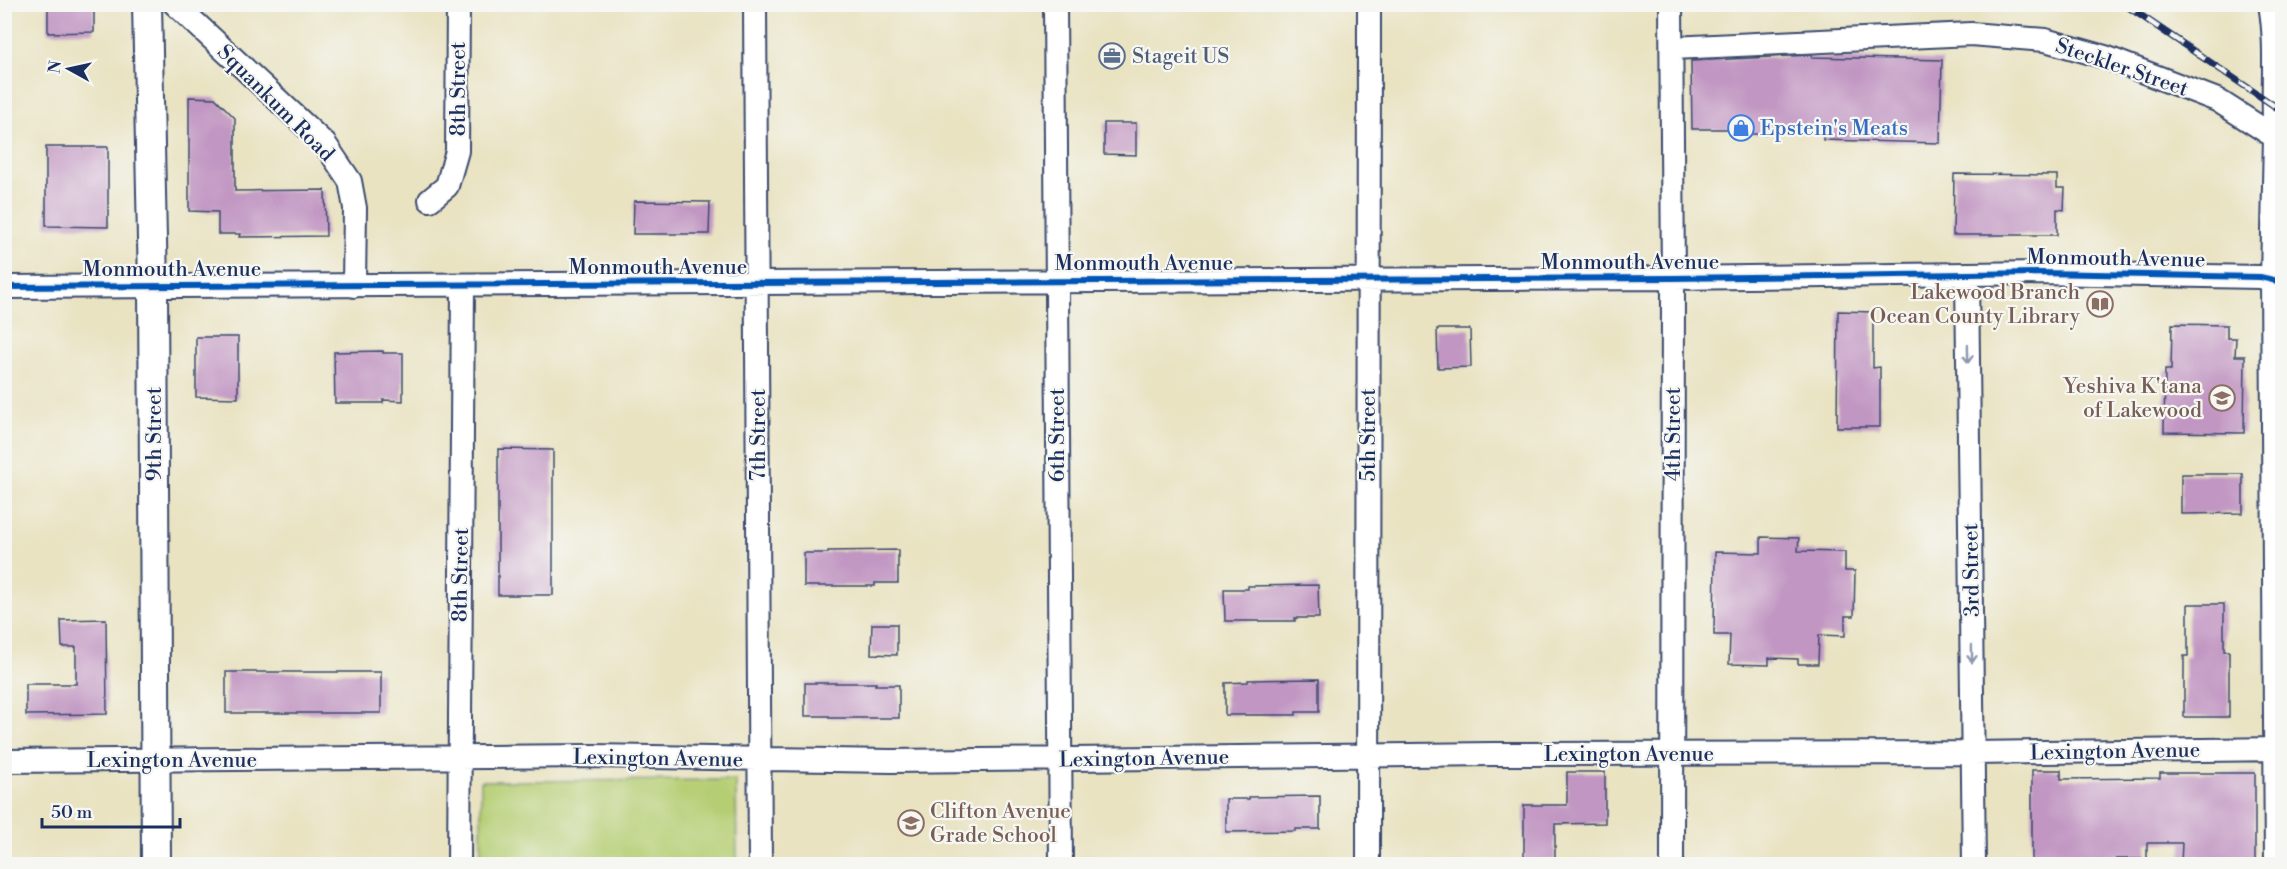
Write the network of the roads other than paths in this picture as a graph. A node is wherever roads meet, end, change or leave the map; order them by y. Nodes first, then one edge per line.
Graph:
1 (147, 4) edge
2 (175, 4) edge
3 (458, 4) edge
4 (755, 4) edge
5 (1055, 4) edge
6 (1368, 4) edge
7 (1671, 4) edge
8 (2270, 4) edge
9 (1672, 48) junction
10 (2275, 137) junction
11 (430, 200) dead end
12 (1967, 275) junction
13 (1673, 278) junction
14 (1368, 279) junction
15 (1056, 280) junction
16 (2277, 280) edge
17 (757, 283) junction
18 (463, 285) junction
19 (153, 286) junction
20 (354, 286) junction
21 (4, 287) edge
22 (2279, 749) edge
23 (1973, 753) junction
24 (1672, 754) junction
25 (1367, 756) junction
26 (458, 757) junction
27 (759, 759) junction
28 (1060, 759) junction
29 (156, 760) junction
30 (4, 761) edge
31 (156, 864) edge
32 (459, 864) edge
33 (760, 864) edge
34 (1061, 864) edge
35 (1368, 864) edge
36 (1672, 864) edge
37 (1974, 864) edge
38 (2276, 864) edge

1 - 19 main road, 9th Street
2 - 20 street, Squankum Road
3 - 11 street, 8th Street
4 - 17 street, 7th Street
5 - 15 street, 6th Street
6 - 14 street, 5th Street
7 - 9 street, 4th Street
8 - 10 street
9 - 10 street, Steckler Street
9 - 13 street, 4th Street
10 - 16 street
12 - 13 street, Monmouth Avenue
12 - 16 street, Monmouth Avenue
12 -> 23 street, 3rd Street
13 - 14 street, Monmouth Avenue
13 - 24 street, 4th Street
14 - 15 street, Monmouth Avenue
14 - 25 street, 5th Street
15 - 17 street, Monmouth Avenue
15 - 28 street, 6th Street
16 - 22 street
17 - 18 street, Monmouth Avenue
17 - 27 street, 7th Street
18 - 20 street, Monmouth Avenue
18 - 26 street, 8th Street
19 - 20 street, Monmouth Avenue
19 - 21 street, Monmouth Avenue
19 - 29 main road, 9th Street
22 - 23 street, Lexington Avenue
22 - 38 street
23 - 24 street, Lexington Avenue
23 - 37 street, 3rd Street
24 - 25 street, Lexington Avenue
24 - 36 street, 4th Street
25 - 28 street, Lexington Avenue
25 - 35 street, 5th Street
26 - 27 street, Lexington Avenue
26 - 29 street, Lexington Avenue
26 - 32 street, 8th Street
27 - 28 street, Lexington Avenue
27 - 33 street, 7th Street
28 - 34 street, 6th Street
29 - 30 street, Lexington Avenue
29 - 31 main road, 9th Street

